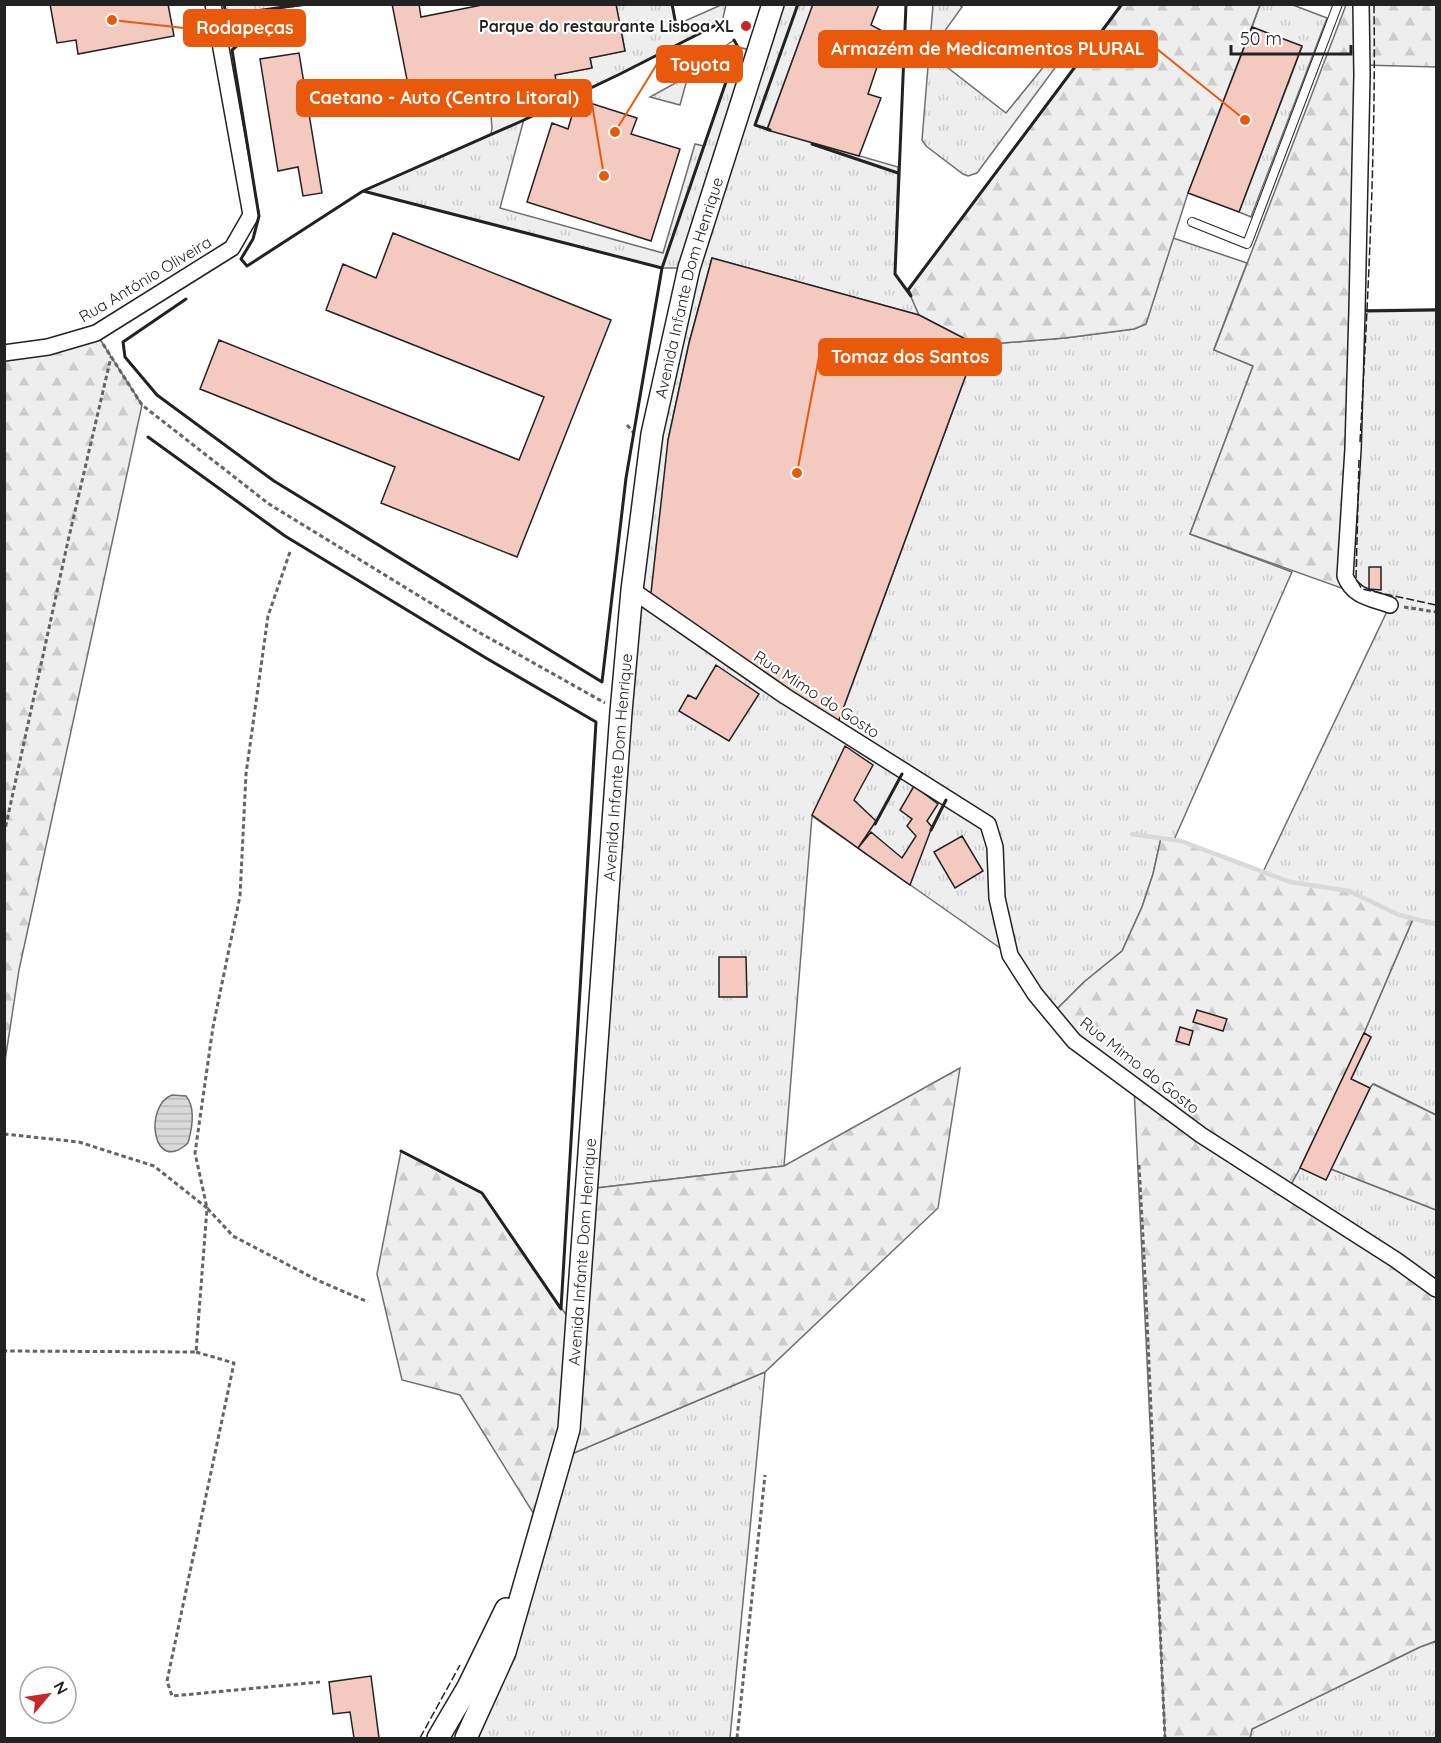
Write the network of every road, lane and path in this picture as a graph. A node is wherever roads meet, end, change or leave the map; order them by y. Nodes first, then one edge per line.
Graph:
1 (213, 4) edge
2 (773, 4) edge
3 (1361, 4) edge
4 (1337, 5) edge
5 (1192, 222) dead end
6 (96, 333) junction
7 (4, 353) edge
8 (111, 357) junction
9 (290, 552) dead end
10 (633, 590) junction
11 (1390, 605) joint
12 (1437, 612) edge
13 (621, 712) junction
14 (4, 834) edge
15 (4, 1134) edge
16 (1139, 1165) dead end
17 (207, 1208) junction
18 (1437, 1289) edge
19 (368, 1302) dead end
20 (4, 1351) edge
21 (196, 1352) junction
22 (765, 1475) dead end
23 (537, 1544) junction
24 (320, 1682) dead end
25 (438, 1738) edge
26 (466, 1738) edge
27 (737, 1738) edge
28 (1165, 1738) edge

1 - 6 street, Rua António Oliveira
2 - 10 main road, Avenida Infante Dom Henrique
3 - 11 street
4 - 5 lane
6 - 7 street, Rua António Oliveira
6 - 8 path
8 - 13 path
8 - 14 path
9 - 17 path
10 - 13 main road, Avenida Infante Dom Henrique
10 - 18 street, Rua Mimo do Gosto
11 - 12 path
13 - 23 main road, Avenida Infante Dom Henrique
15 - 17 path
16 - 28 path
17 - 19 path
17 - 21 path
20 - 21 path
21 - 24 path
22 - 27 path
23 - 25 main road, Avenida Infante Dom Henrique
23 - 26 main road, Avenida Infante Dom Henrique

